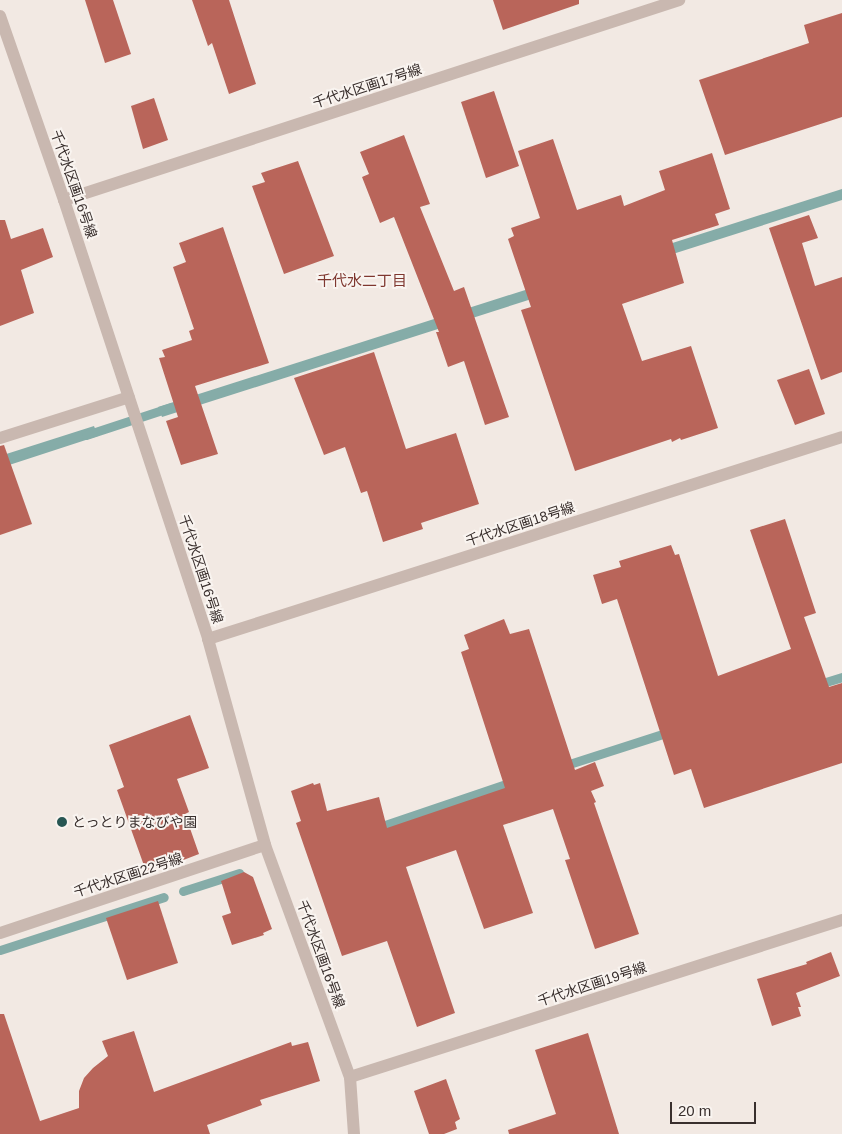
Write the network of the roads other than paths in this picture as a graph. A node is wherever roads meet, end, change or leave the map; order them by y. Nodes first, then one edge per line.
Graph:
1 (679, 0) edge
2 (0, 16) edge
3 (64, 200) junction
4 (129, 397) junction
5 (842, 437) edge
6 (0, 438) edge
7 (208, 640) junction
8 (265, 845) junction
9 (842, 920) edge
10 (0, 933) edge
11 (350, 1078) junction
12 (354, 1134) edge

1 - 3 street, 千代水区画17号線
2 - 3 street, 千代水区画16号線
3 - 4 street, 千代水区画16号線
4 - 6 street
4 - 7 street, 千代水区画16号線
5 - 7 street, 千代水区画18号線
7 - 8 street, 千代水区画16号線
8 - 10 street, 千代水区画22号線
8 - 11 street, 千代水区画16号線
9 - 11 street, 千代水区画19号線
11 - 12 street, 千代水区画16号線

